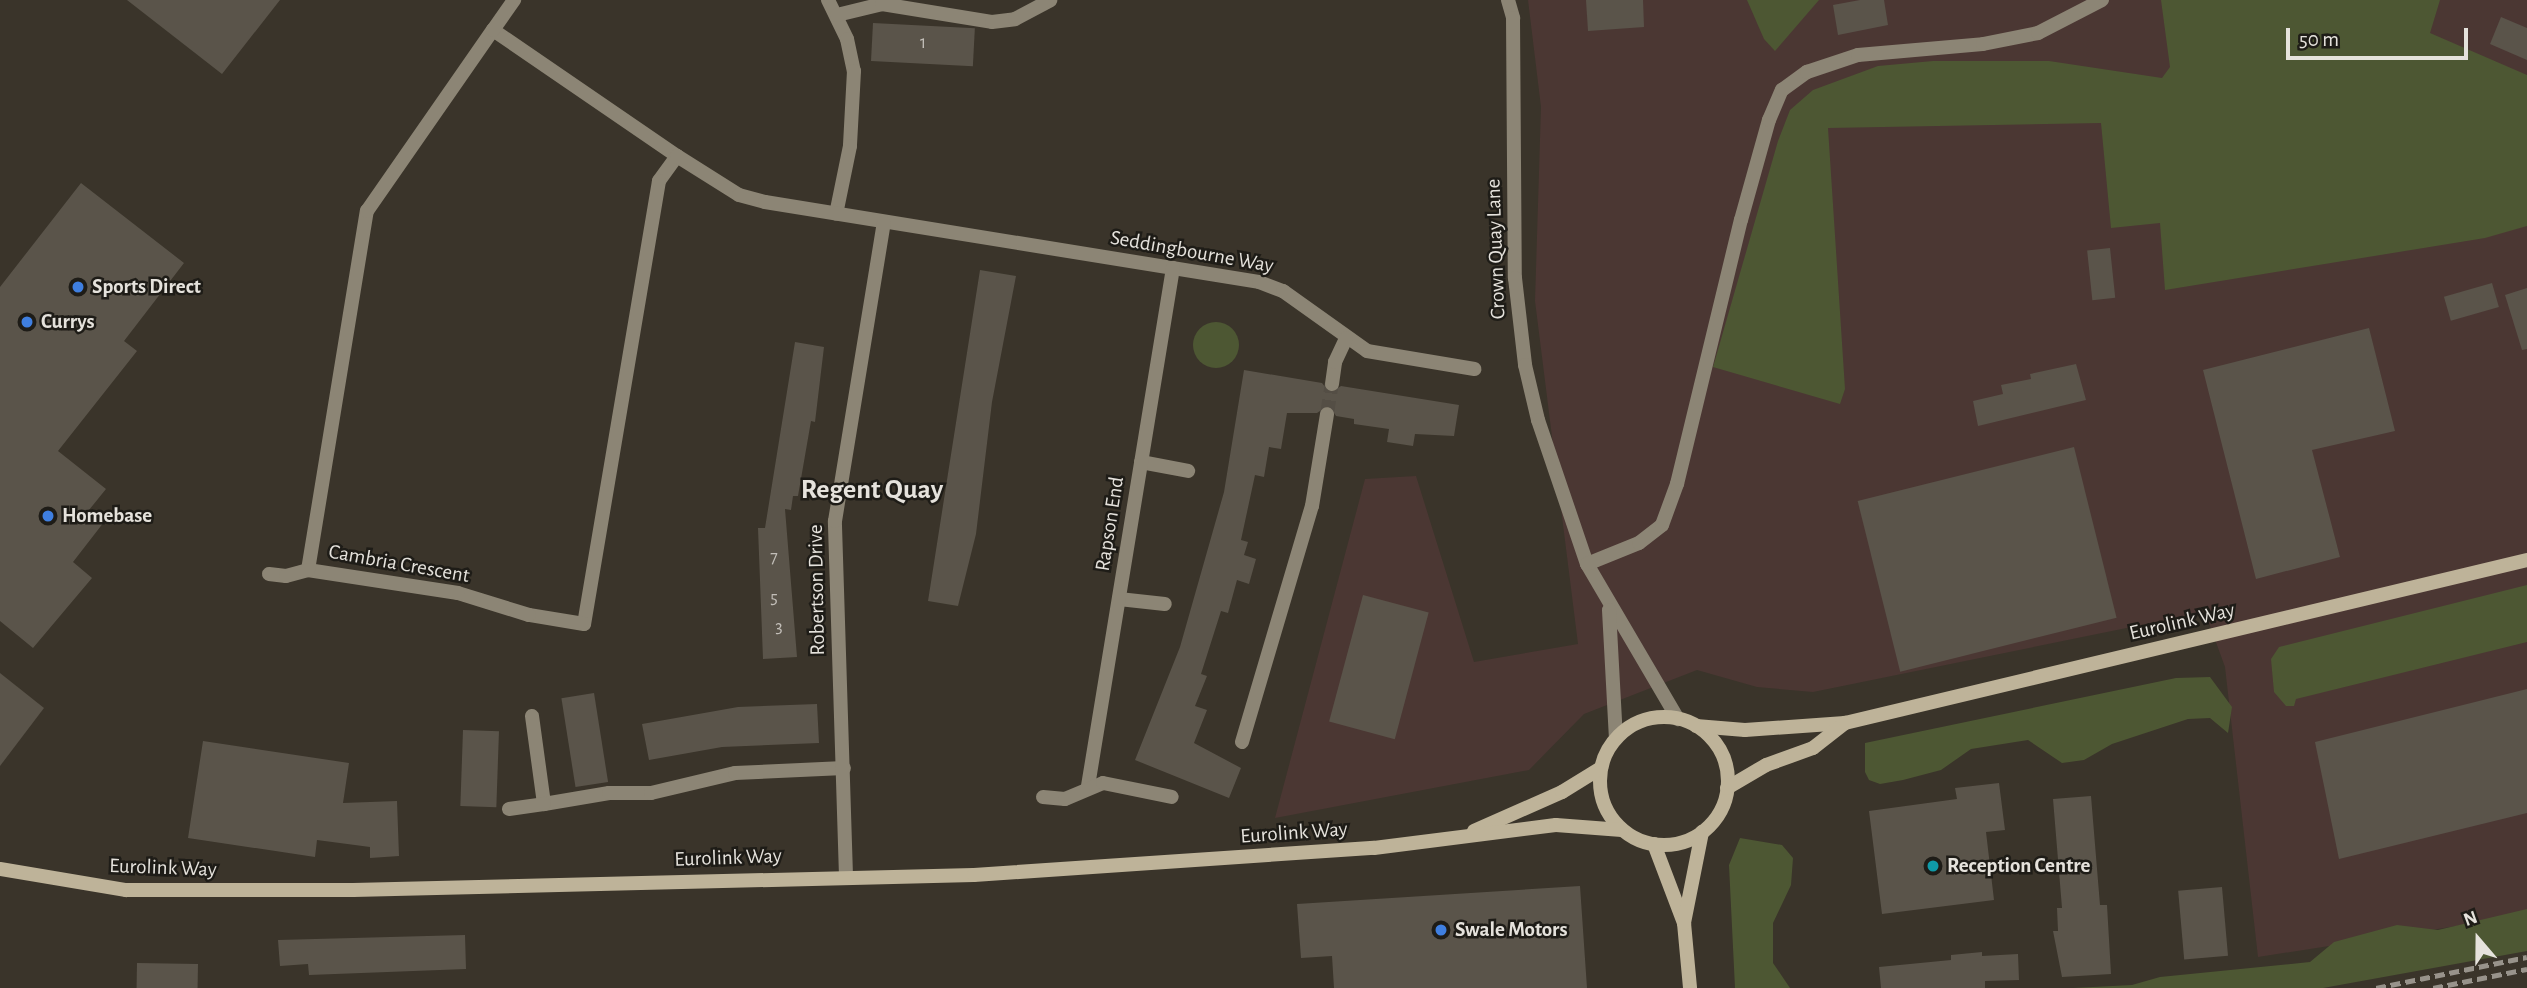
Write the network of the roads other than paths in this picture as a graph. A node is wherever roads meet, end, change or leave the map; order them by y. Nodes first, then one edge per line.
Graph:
1 (514, 0) edge
2 (828, 0) edge
3 (1050, 0) edge
4 (1508, 0) edge
5 (2102, 0) edge
6 (837, 15) junction
7 (493, 30) junction
8 (677, 156) junction
9 (836, 214) junction
10 (884, 223) junction
11 (1173, 268) junction
12 (1346, 338) junction
13 (1475, 369) dead end
14 (1332, 384) tunnel mouth
15 (1327, 414) tunnel mouth
16 (1141, 462) junction
17 (1188, 471) dead end
18 (2527, 560) edge
19 (1587, 564) junction
20 (308, 570) junction
21 (268, 574) dead end
22 (1119, 599) junction
23 (1165, 604) dead end
24 (1609, 608) junction
25 (532, 716) dead end
26 (1678, 719) junction
27 (1845, 723) junction
28 (1696, 726) junction
29 (1616, 738) junction
30 (1242, 742) dead end
31 (844, 768) junction
32 (1601, 768) junction
33 (1088, 786) junction
34 (1727, 788) junction
35 (1043, 797) dead end
36 (1172, 797) dead end
37 (544, 804) junction
38 (509, 809) dead end
39 (1622, 830) junction
40 (1702, 832) junction
41 (1458, 838) junction
42 (1654, 844) junction
43 (0, 869) edge
44 (846, 876) junction
45 (1684, 923) junction
46 (1690, 988) edge

1 - 7 street, Cambria Crescent
2 - 6 street
3 - 6 street
4 - 19 street, Crown Quay Lane
5 - 19 street
6 - 9 street
7 - 8 street
7 - 20 street, Cambria Crescent
8 - 9 street
8 - 20 street, Cambria Crescent
9 - 10 street
10 - 11 street, Seddingbourne Way
10 - 31 street, Robertson Drive
11 - 12 street, Seddingbourne Way
11 - 16 street, Rapson End
12 - 13 street, Seddingbourne Way
12 - 14 street
15 - 30 street
16 - 17 street
16 - 22 street, Rapson End
18 - 27 main road, Eurolink Way
19 - 24 street, Crown Quay Lane
20 - 21 street
22 - 23 street
22 - 33 street, Rapson End
24 - 26 street, Crown Quay Lane
24 - 29 street, Crown Quay Lane
25 - 37 street
26 - 28 main road
26 - 29 main road
27 - 28 main road, Eurolink Way
27 - 34 main road, Eurolink Way
28 - 34 main road
29 - 32 main road
31 - 37 street
31 - 44 street, Robertson Drive
32 - 39 main road
32 - 41 main road, Eurolink Way
33 - 35 street
33 - 36 street
34 - 40 main road
37 - 38 street
39 - 41 main road, Eurolink Way
39 - 42 main road
40 - 42 main road
40 - 45 main road
41 - 44 main road, Eurolink Way
42 - 45 main road
43 - 44 main road, Eurolink Way
45 - 46 main road

